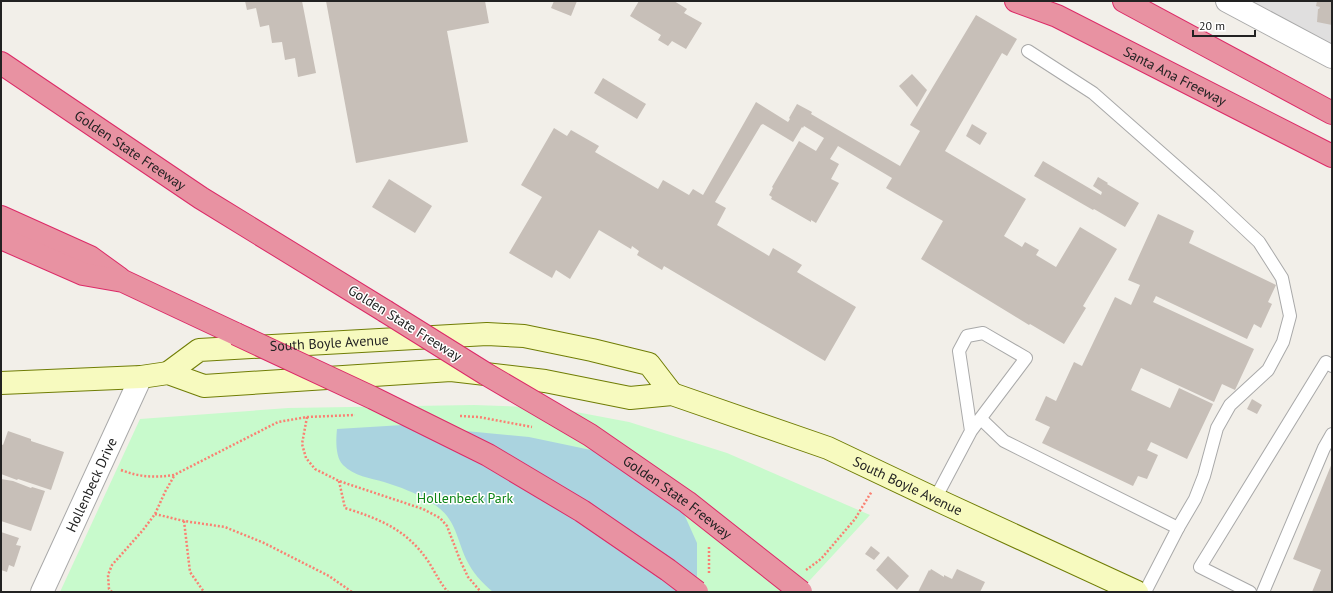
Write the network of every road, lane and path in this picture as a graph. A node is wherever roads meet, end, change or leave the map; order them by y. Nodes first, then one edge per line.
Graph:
1 (1016, 1) edge
2 (1126, 1) edge
3 (1227, 1) edge
4 (1028, 51) dead end
5 (1332, 57) edge
6 (1, 63) edge
7 (1332, 96) edge
8 (1332, 113) edge
9 (1304, 142) junction
10 (1332, 156) edge
11 (1332, 167) edge
12 (1, 217) edge
13 (1, 238) edge
14 (123, 281) junction
15 (1332, 366) edge
16 (168, 374) junction
17 (141, 377) junction
18 (1, 383) edge
19 (672, 394) junction
20 (361, 414) dead end
21 (455, 415) dead end
22 (307, 417) junction
23 (981, 419) junction
24 (533, 427) dead end
25 (971, 431) junction
26 (1332, 434) edge
27 (102, 463) junction
28 (883, 474) junction
29 (174, 475) junction
30 (339, 481) junction
31 (934, 499) junction
32 (155, 514) junction
33 (184, 521) junction
34 (1178, 528) junction
35 (708, 542) dead end
36 (802, 582) edge
37 (703, 585) edge
38 (42, 592) edge
39 (112, 592) edge
40 (204, 592) edge
41 (352, 592) edge
42 (448, 592) edge
43 (481, 592) edge
44 (1137, 592) edge
45 (1145, 592) edge
46 (1250, 592) edge
47 (1263, 592) edge

1 - 9 highway, Santa Ana Freeway
2 - 7 highway
2 - 8 highway
3 - 5 street
4 - 34 lane
6 - 36 highway, Golden State Freeway, bridge
9 - 10 highway, Santa Ana Freeway
9 - 11 highway
12 - 14 highway
13 - 14 highway
14 - 37 highway, bridge
15 - 46 lane
16 - 17 main road, South Boyle Avenue
16 - 19 main road, South Boyle Avenue
16 - 19 main road, South Boyle Avenue
17 - 18 main road, South Boyle Avenue
17 - 27 street, Hollenbeck Drive
19 - 28 main road, South Boyle Avenue
20 - 22 path
21 - 24 path
22 - 29 path
22 - 30 path
23 - 25 lane
23 - 25 lane
23 - 34 lane
25 - 31 lane
26 - 47 lane
27 - 29 path
27 - 38 street, Hollenbeck Drive
28 - 31 main road, South Boyle Avenue
28 - 36 path
29 - 32 path
30 - 42 path
30 - 43 path
31 - 44 main road, South Boyle Avenue
32 - 33 path
32 - 39 path
33 - 40 path
33 - 41 path
34 - 45 lane
35 - 37 path

